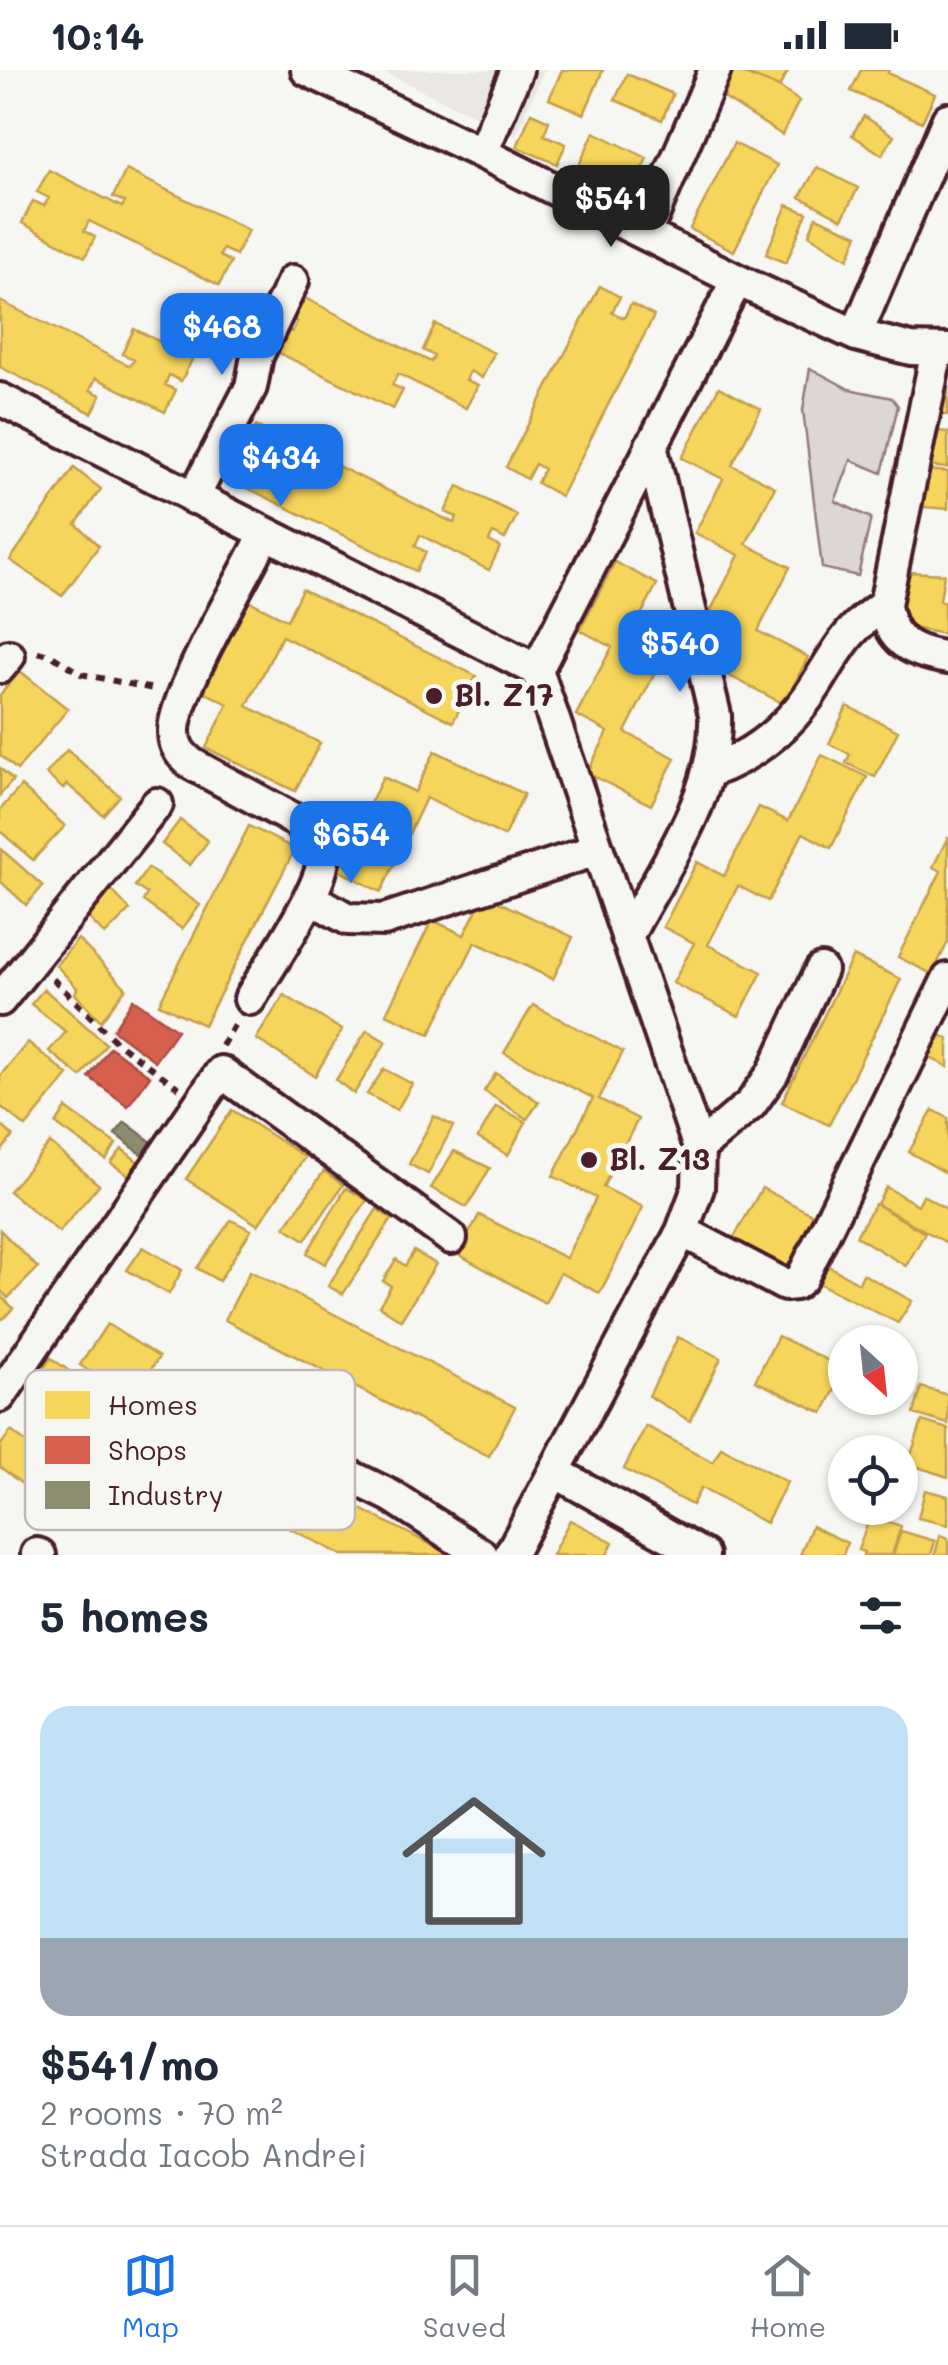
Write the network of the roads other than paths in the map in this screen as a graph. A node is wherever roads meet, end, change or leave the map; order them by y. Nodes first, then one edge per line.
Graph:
1 (308, 70) edge
2 (517, 70) edge
3 (715, 70) edge
4 (948, 119) edge
5 (482, 153) junction
6 (645, 234) junction
7 (736, 280) junction
8 (294, 281) dead end
9 (856, 336) junction
10 (942, 350) edge
11 (0, 399) edge
12 (650, 445) junction
13 (193, 498) junction
14 (266, 534) junction
15 (885, 604) junction
16 (948, 658) edge
17 (536, 670) junction
18 (711, 771) junction
19 (157, 804) dead end
20 (596, 850) junction
21 (308, 897) junction
22 (626, 937) junction
23 (821, 970) dead end
24 (948, 979) edge
25 (250, 999) road end
26 (0, 1000) edge
27 (699, 1148) junction
28 (682, 1231) junction
29 (451, 1238) dead end
30 (0, 1396) edge
31 (555, 1472) junction
32 (355, 1478) edge
33 (482, 1555) edge
34 (510, 1555) edge
35 (703, 1555) edge

1 - 5 street
2 - 5 street
3 - 6 street
4 - 9 street
5 - 6 street
6 - 7 street
7 - 9 street
7 - 12 street
8 - 13 street
9 - 10 street
10 - 15 street
11 - 13 street
12 - 17 street
12 - 18 street
13 - 14 street
14 - 17 street
14 - 21 street
15 - 16 street
15 - 18 street
17 - 20 street
18 - 22 street
19 - 26 street
20 - 21 street
20 - 22 street
21 - 25 street
22 - 27 street
23 - 27 street
24 - 28 street
27 - 28 street
28 - 31 street
29 - 30 street
31 - 34 street
31 - 35 street
32 - 33 street

